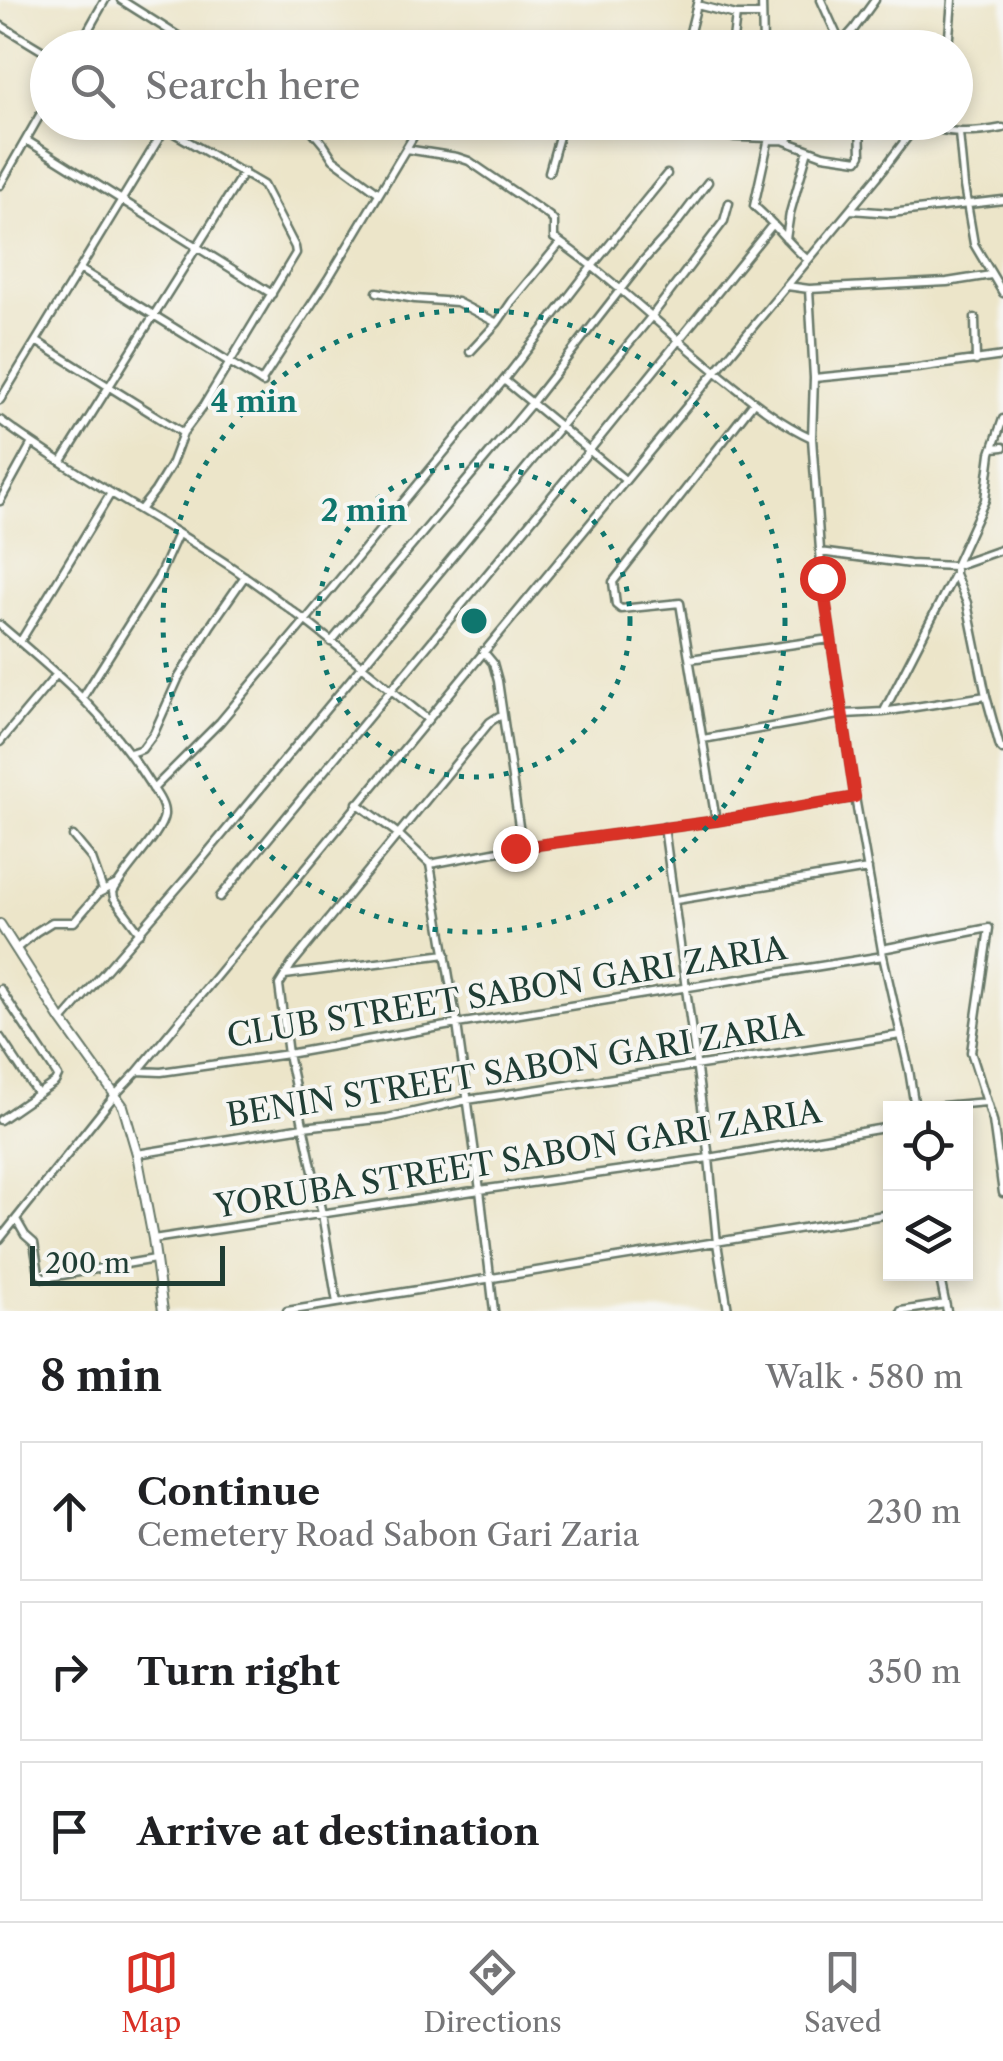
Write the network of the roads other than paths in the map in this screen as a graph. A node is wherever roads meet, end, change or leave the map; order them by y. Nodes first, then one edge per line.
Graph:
1 (105, 0) edge
2 (121, 0) edge
3 (762, 0) edge
4 (821, 0) edge
5 (875, 0) edge
6 (952, 0) edge
7 (698, 3) edge
8 (736, 15) junction
9 (762, 15) junction
10 (0, 25) edge
11 (88, 30) edge
12 (167, 30) edge
13 (691, 30) edge
14 (734, 30) edge
15 (763, 30) edge
16 (832, 30) edge
17 (853, 30) edge
18 (950, 30) edge
19 (30, 43) edge
20 (1003, 128) edge
21 (973, 131) edge
22 (30, 133) edge
23 (26, 140) junction
24 (159, 140) edge
25 (192, 140) edge
26 (320, 140) edge
27 (411, 140) edge
28 (559, 140) edge
29 (768, 140) joint
30 (790, 140) edge
31 (860, 140) edge
32 (906, 140) edge
33 (961, 140) edge
34 (784, 142) junction
35 (406, 149) junction
36 (808, 150) junction
37 (244, 172) junction
38 (549, 172) dead end
39 (667, 174) dead end
40 (708, 182) dead end
41 (0, 185) edge
42 (379, 193) junction
43 (1003, 200) edge
44 (122, 202) junction
45 (729, 202) dead end
46 (968, 206) junction
47 (850, 210) junction
48 (773, 224) junction
49 (786, 240) junction
50 (560, 243) junction
51 (197, 246) junction
52 (808, 260) junction
53 (592, 265) junction
54 (81, 270) junction
55 (991, 275) junction
56 (786, 286) junction
57 (809, 289) junction
58 (620, 290) junction
59 (378, 292) dead end
60 (272, 294) junction
61 (1003, 294) edge
62 (154, 314) junction
63 (651, 317) junction
64 (975, 318) dead end
65 (498, 323) junction
66 (678, 340) junction
67 (36, 342) junction
68 (470, 352) dead end
69 (1003, 356) edge
70 (976, 360) junction
71 (231, 362) junction
72 (716, 372) junction
73 (814, 378) junction
74 (504, 380) junction
75 (110, 387) junction
76 (0, 400) edge
77 (754, 402) junction
78 (531, 404) junction
79 (1003, 419) edge
80 (0, 420) edge
81 (560, 427) junction
82 (183, 433) junction
83 (812, 438) junction
84 (32, 443) junction
85 (1003, 447) edge
86 (993, 448) junction
87 (589, 452) junction
88 (62, 461) junction
89 (626, 480) junction
90 (111, 492) junction
91 (0, 501) edge
92 (140, 510) junction
93 (178, 534) junction
94 (1003, 548) edge
95 (820, 552) junction
96 (955, 570) junction
97 (244, 576) junction
98 (305, 621) junction
99 (0, 625) edge
100 (830, 638) junction
101 (20, 642) junction
102 (331, 642) junction
103 (483, 651) junction
104 (690, 659) junction
105 (360, 665) junction
106 (57, 674) junction
107 (392, 691) junction
108 (986, 696) junction
109 (83, 697) junction
110 (884, 712) junction
111 (844, 714) junction
112 (503, 717) junction
113 (426, 718) junction
114 (703, 738) junction
115 (0, 742) edge
116 (1003, 750) edge
117 (130, 753) junction
118 (153, 790) junction
119 (855, 797) junction
120 (357, 802) junction
121 (716, 821) junction
122 (664, 827) junction
123 (397, 833) junction
124 (73, 836) dead end
125 (522, 847) junction
126 (430, 864) junction
127 (868, 869) junction
128 (116, 885) junction
129 (103, 890) junction
130 (220, 897) dead end
131 (676, 900) junction
132 (0, 924) edge
133 (140, 933) junction
134 (16, 949) junction
135 (883, 952) junction
136 (446, 954) junction
137 (284, 976) junction
138 (687, 988) junction
139 (0, 989) edge
140 (62, 1021) junction
141 (457, 1024) junction
142 (902, 1035) junction
143 (0, 1036) edge
144 (288, 1054) junction
145 (697, 1067) junction
146 (138, 1071) junction
147 (37, 1093) junction
148 (116, 1095) junction
149 (468, 1100) junction
150 (916, 1101) edge
151 (986, 1102) junction
152 (973, 1103) edge
153 (0, 1120) edge
154 (303, 1127) junction
155 (883, 1128) edge
156 (137, 1154) junction
157 (709, 1158) junction
158 (480, 1190) junction
159 (1003, 1194) edge
160 (322, 1214) junction
161 (883, 1215) edge
162 (16, 1220) junction
163 (0, 1239) edge
164 (153, 1240) junction
165 (717, 1243) junction
166 (155, 1260) junction
167 (490, 1279) junction
168 (940, 1281) edge
169 (352, 1301) junction
170 (337, 1303) junction
171 (946, 1308) edge
172 (163, 1311) edge
173 (288, 1311) edge
174 (352, 1311) edge
175 (494, 1311) edge
176 (728, 1311) edge
177 (901, 1311) edge

1 - 11 street
2 - 12 street
3 - 9 street
4 - 16 street
5 - 17 street
6 - 18 street
7 - 8 street
7 - 13 street
8 - 9 street
8 - 14 street
9 - 15 street
10 - 19 street
20 - 21 street
22 - 23 street
23 - 41 street
23 - 44 street
24 - 44 street
25 - 37 street
26 - 42 street
27 - 35 street
28 - 38 street
29 - 34 street
29 - 48 street
30 - 34 street
31 - 36 street
32 - 47 street
33 - 46 street
34 - 36 street
35 - 42 street
35 - 50 street
36 - 49 street
37 - 51 street
37 - 60 street
39 - 53 street
40 - 58 street
42 - 71 street
43 - 46 street
44 - 51 street
44 - 54 street
45 - 63 street
46 - 47 street
46 - 55 street
47 - 52 street
48 - 49 street
48 - 66 street
49 - 52 street
50 - 53 street
50 - 65 street
51 - 60 street
51 - 62 street
52 - 56 street
53 - 58 street
53 - 74 street
54 - 62 street
54 - 67 street
55 - 57 street
55 - 61 street
56 - 57 street
56 - 72 street
57 - 73 street
58 - 63 street
58 - 78 street
59 - 65 street
60 - 71 street
62 - 71 street
62 - 75 street
63 - 66 street
63 - 81 street
64 - 70 street
65 - 68 street
66 - 72 street
66 - 87 street
67 - 75 street
67 - 76 street
69 - 70 street
70 - 73 street
71 - 82 street
72 - 77 street
72 - 89 street
73 - 83 street
74 - 78 street
74 - 98 street
75 - 82 street
75 - 88 street
77 - 83 street
77 - 104 street
78 - 81 street
78 - 102 street
79 - 86 street
80 - 84 street
81 - 87 street
81 - 105 street
82 - 92 street
83 - 95 street
84 - 88 street
84 - 91 street
85 - 86 street
86 - 96 street
87 - 89 street
87 - 107 street
88 - 90 street
89 - 103 street
90 - 92 street
90 - 101 street
92 - 93 street
93 - 97 street
93 - 109 street
94 - 96 street
95 - 96 street
95 - 100 street
96 - 108 street
96 - 110 street
97 - 98 street
97 - 117 street
98 - 102 street
98 - 118 street
99 - 101 street
100 - 104 street
100 - 111 street
101 - 106 street
102 - 105 street
103 - 112 street
103 - 113 street
104 - 114 street
105 - 107 street
105 - 133 street
106 - 109 street
106 - 115 street
107 - 113 street
107 - 130 street
108 - 110 street
108 - 116 street
109 - 117 street
110 - 111 street
111 - 114 street
111 - 119 street
112 - 123 street
112 - 125 street
113 - 120 street
114 - 121 street
117 - 118 street
118 - 128 street
119 - 121 street
119 - 127 street
120 - 123 street
120 - 146 street
121 - 122 street
122 - 125 street
122 - 131 street
123 - 126 street
123 - 137 street
124 - 129 street
125 - 126 street
126 - 136 street
127 - 131 street
127 - 135 street
128 - 129 street
128 - 133 street
129 - 134 street
131 - 138 street
132 - 134 street
133 - 140 street
134 - 140 street
135 - 138 street, CLUB STREET SABON GARI ZARIA
135 - 142 street
135 - 151 street, CLUB STREET SABON GARI ZARIA
136 - 137 street
136 - 141 street
137 - 144 street
138 - 141 street, CLUB STREET SABON GARI ZARIA
138 - 145 street
139 - 147 street
140 - 148 street
141 - 144 street, CLUB STREET SABON GARI ZARIA
141 - 149 street
142 - 145 street, BENIN STREET SABON GARI ZARIA
142 - 150 street
143 - 147 street
144 - 146 street, CLUB STREET SABON GARI ZARIA
144 - 154 street
145 - 149 street, BENIN STREET SABON GARI ZARIA
145 - 157 street
146 - 148 street
147 - 153 street
148 - 156 street
148 - 162 street
149 - 154 street, BENIN STREET SABON GARI ZARIA
149 - 158 street
151 - 152 street
151 - 159 street
154 - 156 street, BENIN STREET SABON GARI ZARIA
154 - 160 street
155 - 157 street, YORUBA STREET SABON GARI ZARIA
156 - 164 street
157 - 158 street, YORUBA STREET SABON GARI ZARIA
157 - 165 street
158 - 160 street, YORUBA STREET SABON GARI ZARIA
158 - 167 street
160 - 164 street, YORUBA STREET SABON GARI ZARIA
160 - 170 street
161 - 165 street
162 - 163 street
162 - 166 street
164 - 166 street
165 - 167 street
165 - 176 street
166 - 172 street
167 - 169 street
167 - 175 street
168 - 171 street
169 - 170 street
169 - 174 street
170 - 173 street
171 - 177 street

